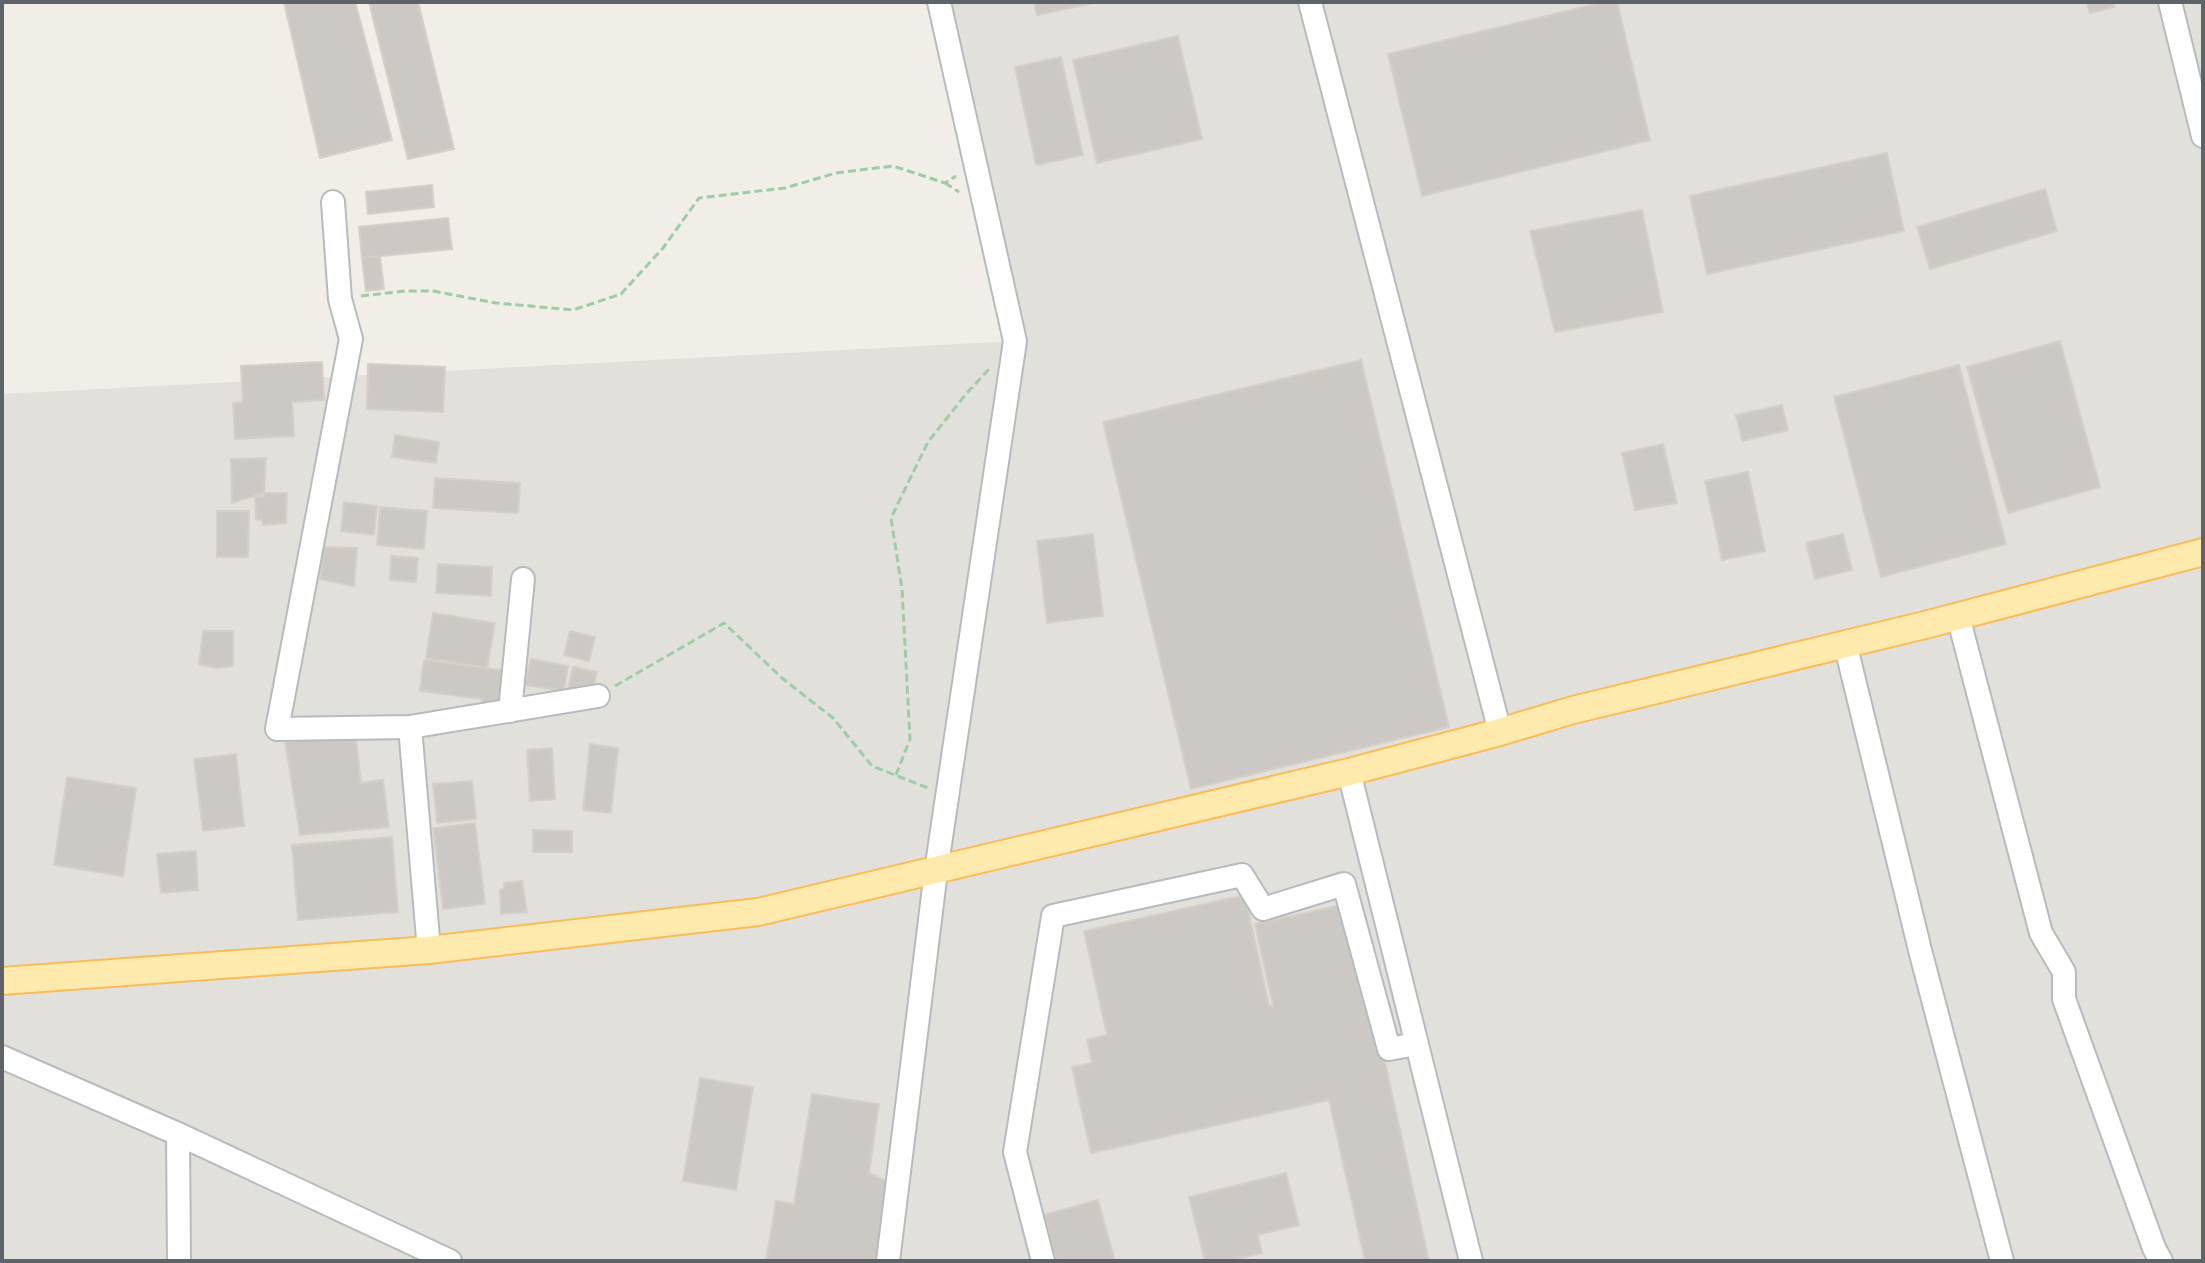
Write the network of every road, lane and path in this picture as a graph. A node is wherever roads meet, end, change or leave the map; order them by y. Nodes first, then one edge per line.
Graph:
1 (939, 2) edge
2 (1310, 2) edge
3 (2170, 2) edge
4 (2203, 136) edge
5 (975, 163) junction
6 (333, 202) dead end
7 (340, 299) junction
8 (1015, 341) junction
9 (2203, 552) edge
10 (523, 579) dead end
11 (1958, 616) junction
12 (1845, 643) junction
13 (598, 696) joint
14 (510, 711) junction
15 (410, 727) junction
16 (1500, 732) junction
17 (1349, 772) junction
18 (896, 775) junction
19 (948, 795) junction
20 (936, 871) junction
21 (429, 950) junction
22 (2, 981) edge
23 (1416, 1044) junction
24 (2, 1057) edge
25 (178, 1134) junction
26 (179, 1261) edge
27 (450, 1261) edge
28 (888, 1261) edge
29 (1043, 1261) edge
30 (1471, 1261) edge
31 (2002, 1261) edge
32 (2161, 1261) edge

1 - 5 street
2 - 16 street
3 - 4 street
5 - 7 path
5 - 8 street
6 - 7 street
7 - 15 street
8 - 18 path
8 - 19 street
9 - 11 main road
10 - 14 street
11 - 12 main road
11 - 32 street
12 - 16 main road
12 - 31 street
13 - 14 street
13 - 18 path
14 - 15 street
15 - 21 street
16 - 17 main road
17 - 20 main road
17 - 23 street
18 - 19 path
19 - 20 street
20 - 21 main road
20 - 28 street
21 - 22 main road
23 - 29 street
23 - 30 street
24 - 25 street
25 - 26 street
25 - 27 street

